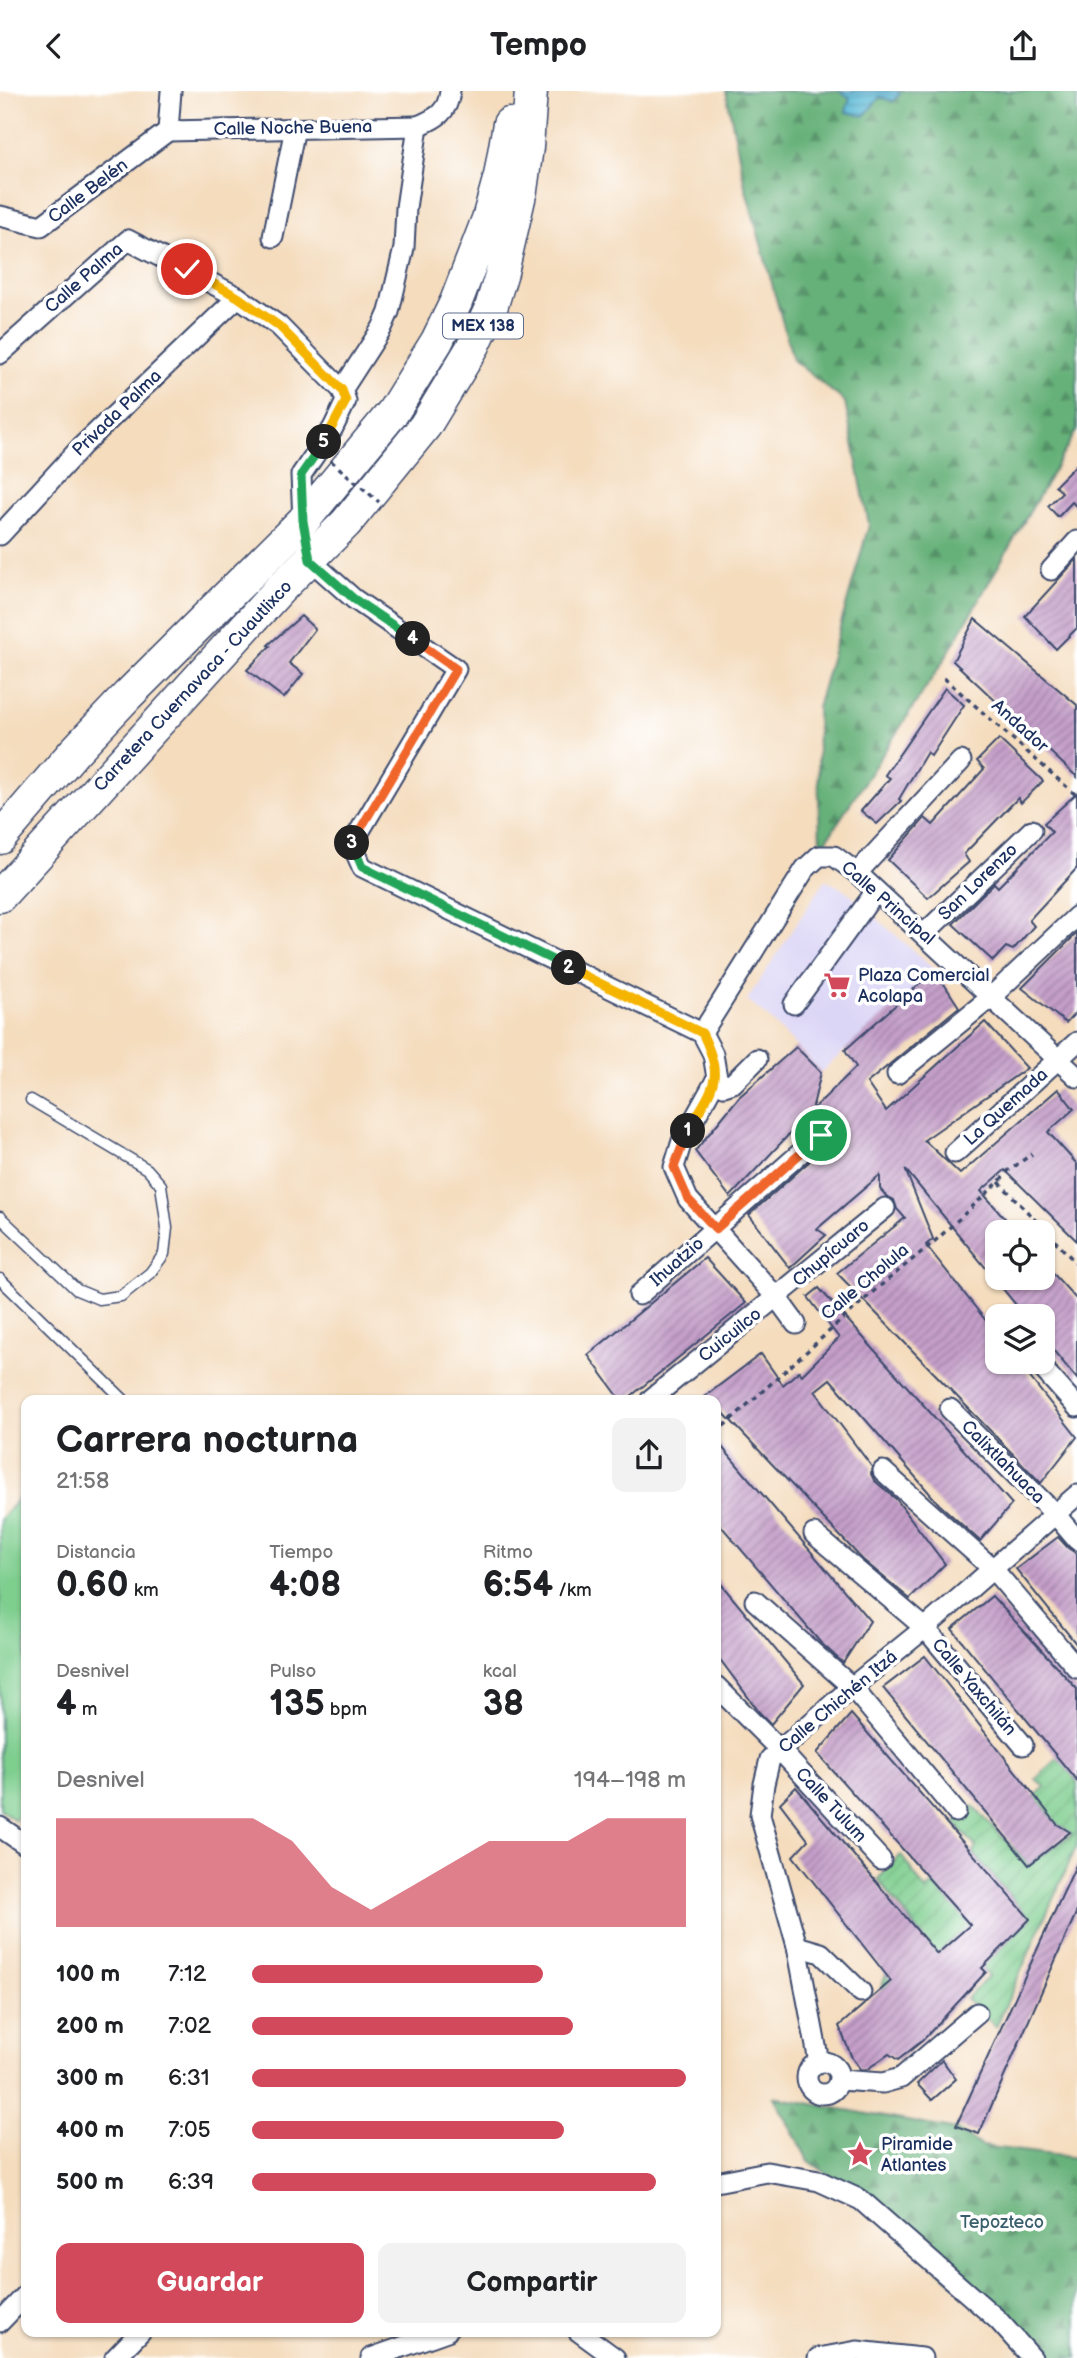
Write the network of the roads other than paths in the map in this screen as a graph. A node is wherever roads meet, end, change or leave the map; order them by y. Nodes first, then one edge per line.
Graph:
1 (171, 91) edge
2 (450, 91) edge
3 (513, 91) edge
4 (531, 91) edge
5 (418, 126) junction
6 (295, 128) junction
7 (168, 131) junction
8 (0, 216) edge
9 (273, 237) dead end
10 (238, 297) junction
11 (0, 354) edge
12 (344, 396) junction
13 (303, 521) junction
14 (0, 535) edge
15 (1077, 541) edge
16 (310, 560) junction
17 (1051, 570) dead end
18 (128, 695) junction
19 (159, 722) junction
20 (961, 761) dead end
21 (1032, 830) dead end
22 (0, 838) edge
23 (857, 873) junction
24 (876, 891) junction
25 (0, 896) edge
26 (1077, 916) edge
27 (924, 934) junction
28 (990, 998) junction
29 (793, 1004) dead end
30 (702, 1033) junction
31 (1077, 1042) edge
32 (757, 1059) dead end
33 (1058, 1060) junction
34 (897, 1074) dead end
35 (1077, 1077) edge
36 (717, 1079) junction
37 (31, 1100) dead end
38 (821, 1135) dead end
39 (955, 1153) dead end
40 (885, 1208) dead end
41 (0, 1217) edge
42 (716, 1229) junction
43 (0, 1279) edge
44 (639, 1295) dead end
45 (777, 1298) junction
46 (796, 1324) dead end
47 (1048, 1374) edge
48 (119, 1395) edge
49 (656, 1395) edge
50 (1077, 1407) edge
51 (950, 1409) dead end
52 (883, 1471) dead end
53 (1077, 1495) edge
54 (1056, 1515) junction
55 (814, 1534) dead end
56 (1077, 1539) edge
57 (993, 1569) junction
58 (755, 1601) dead end
59 (925, 1628) junction
60 (1077, 1668) edge
61 (852, 1688) junction
62 (721, 1691) edge
63 (1023, 1745) dead end
64 (780, 1750) junction
65 (956, 1812) dead end
66 (0, 1827) edge
67 (21, 1842) edge
68 (881, 1860) dead end
69 (797, 1946) junction
70 (861, 1992) dead end
71 (977, 2013) dead end
72 (818, 2062) junction
73 (839, 2080) junction
74 (721, 2181) edge
75 (21, 2300) edge
76 (0, 2322) edge
77 (135, 2337) edge
78 (431, 2337) edge
79 (586, 2337) edge
80 (377, 2357) edge
81 (1026, 2357) edge
82 (115, 2358) edge
83 (615, 2358) edge
84 (818, 2358) edge
85 (922, 2358) edge

1 - 7 street
2 - 5 street
3 - 13 main road, Carretera Cuernavaca - Cuautlixco / MEX 138
4 - 16 main road, Carretera Cuernavaca - Cuautlixco / MEX 138
5 - 6 street, Calle Noche Buena
5 - 12 street
6 - 7 street, Calle Noche Buena
6 - 9 street
7 - 8 street, Calle Belén
10 - 11 street, Calle Palma
10 - 12 street, Calle Palma
10 - 14 street, Privada Palma
12 - 13 street
13 - 16 street
13 - 18 main road, Carretera Cuernavaca - Cuautlixco / MEX 138
15 - 17 street
16 - 19 main road, Carretera Cuernavaca - Cuautlixco / MEX 138
16 - 30 street
18 - 19 main road
18 - 22 main road, Carretera Cuernavaca - Cuautlixco / MEX 138
19 - 25 main road, Carretera Cuernavaca - Cuautlixco / MEX 138
20 - 23 street
21 - 27 street, San Lorenzo
23 - 24 street, Calle Principal
23 - 30 street, Calle Principal
24 - 27 street, Calle Principal
24 - 29 street
26 - 28 street
27 - 28 street, Calle Principal
28 - 33 street, Calle Principal
28 - 34 street
30 - 36 street
31 - 33 street, La Quemada
32 - 36 street
33 - 35 street, Calle Principal
33 - 39 street, La Quemada
36 - 42 street
37 - 41 lane
38 - 42 street, Ihuatzio
40 - 45 street, Chupícuaro
42 - 44 street, Ihuatzio
42 - 45 street
43 - 48 lane
45 - 46 street
45 - 49 street, Cuicuilco
47 - 50 street
51 - 54 street, Calixtlahuaca
52 - 57 street
53 - 54 street, Calle Chichén Itzá
54 - 56 street, Calixtlahuaca
54 - 57 street, Calle Chichén Itzá
55 - 59 street, Calle Yaxchilán
57 - 59 street, Calle Chichén Itzá
57 - 60 street
58 - 61 street
59 - 61 street, Calle Chichén Itzá
59 - 63 street, Calle Yaxchilán
61 - 64 street, Calle Chichén Itzá
61 - 65 street
62 - 64 street
64 - 68 street, Calle Tulum
64 - 69 street, Calle Chichén Itzá
66 - 67 street
69 - 70 street
69 - 72 street, Calle Chichén Itzá
71 - 73 street, Calle Chichén Itzá
72 - 73 street
72 - 73 street, Calle Chichén Itzá
74 - 81 street
75 - 76 street
77 - 82 street
78 - 80 street
79 - 83 street
84 - 85 street

